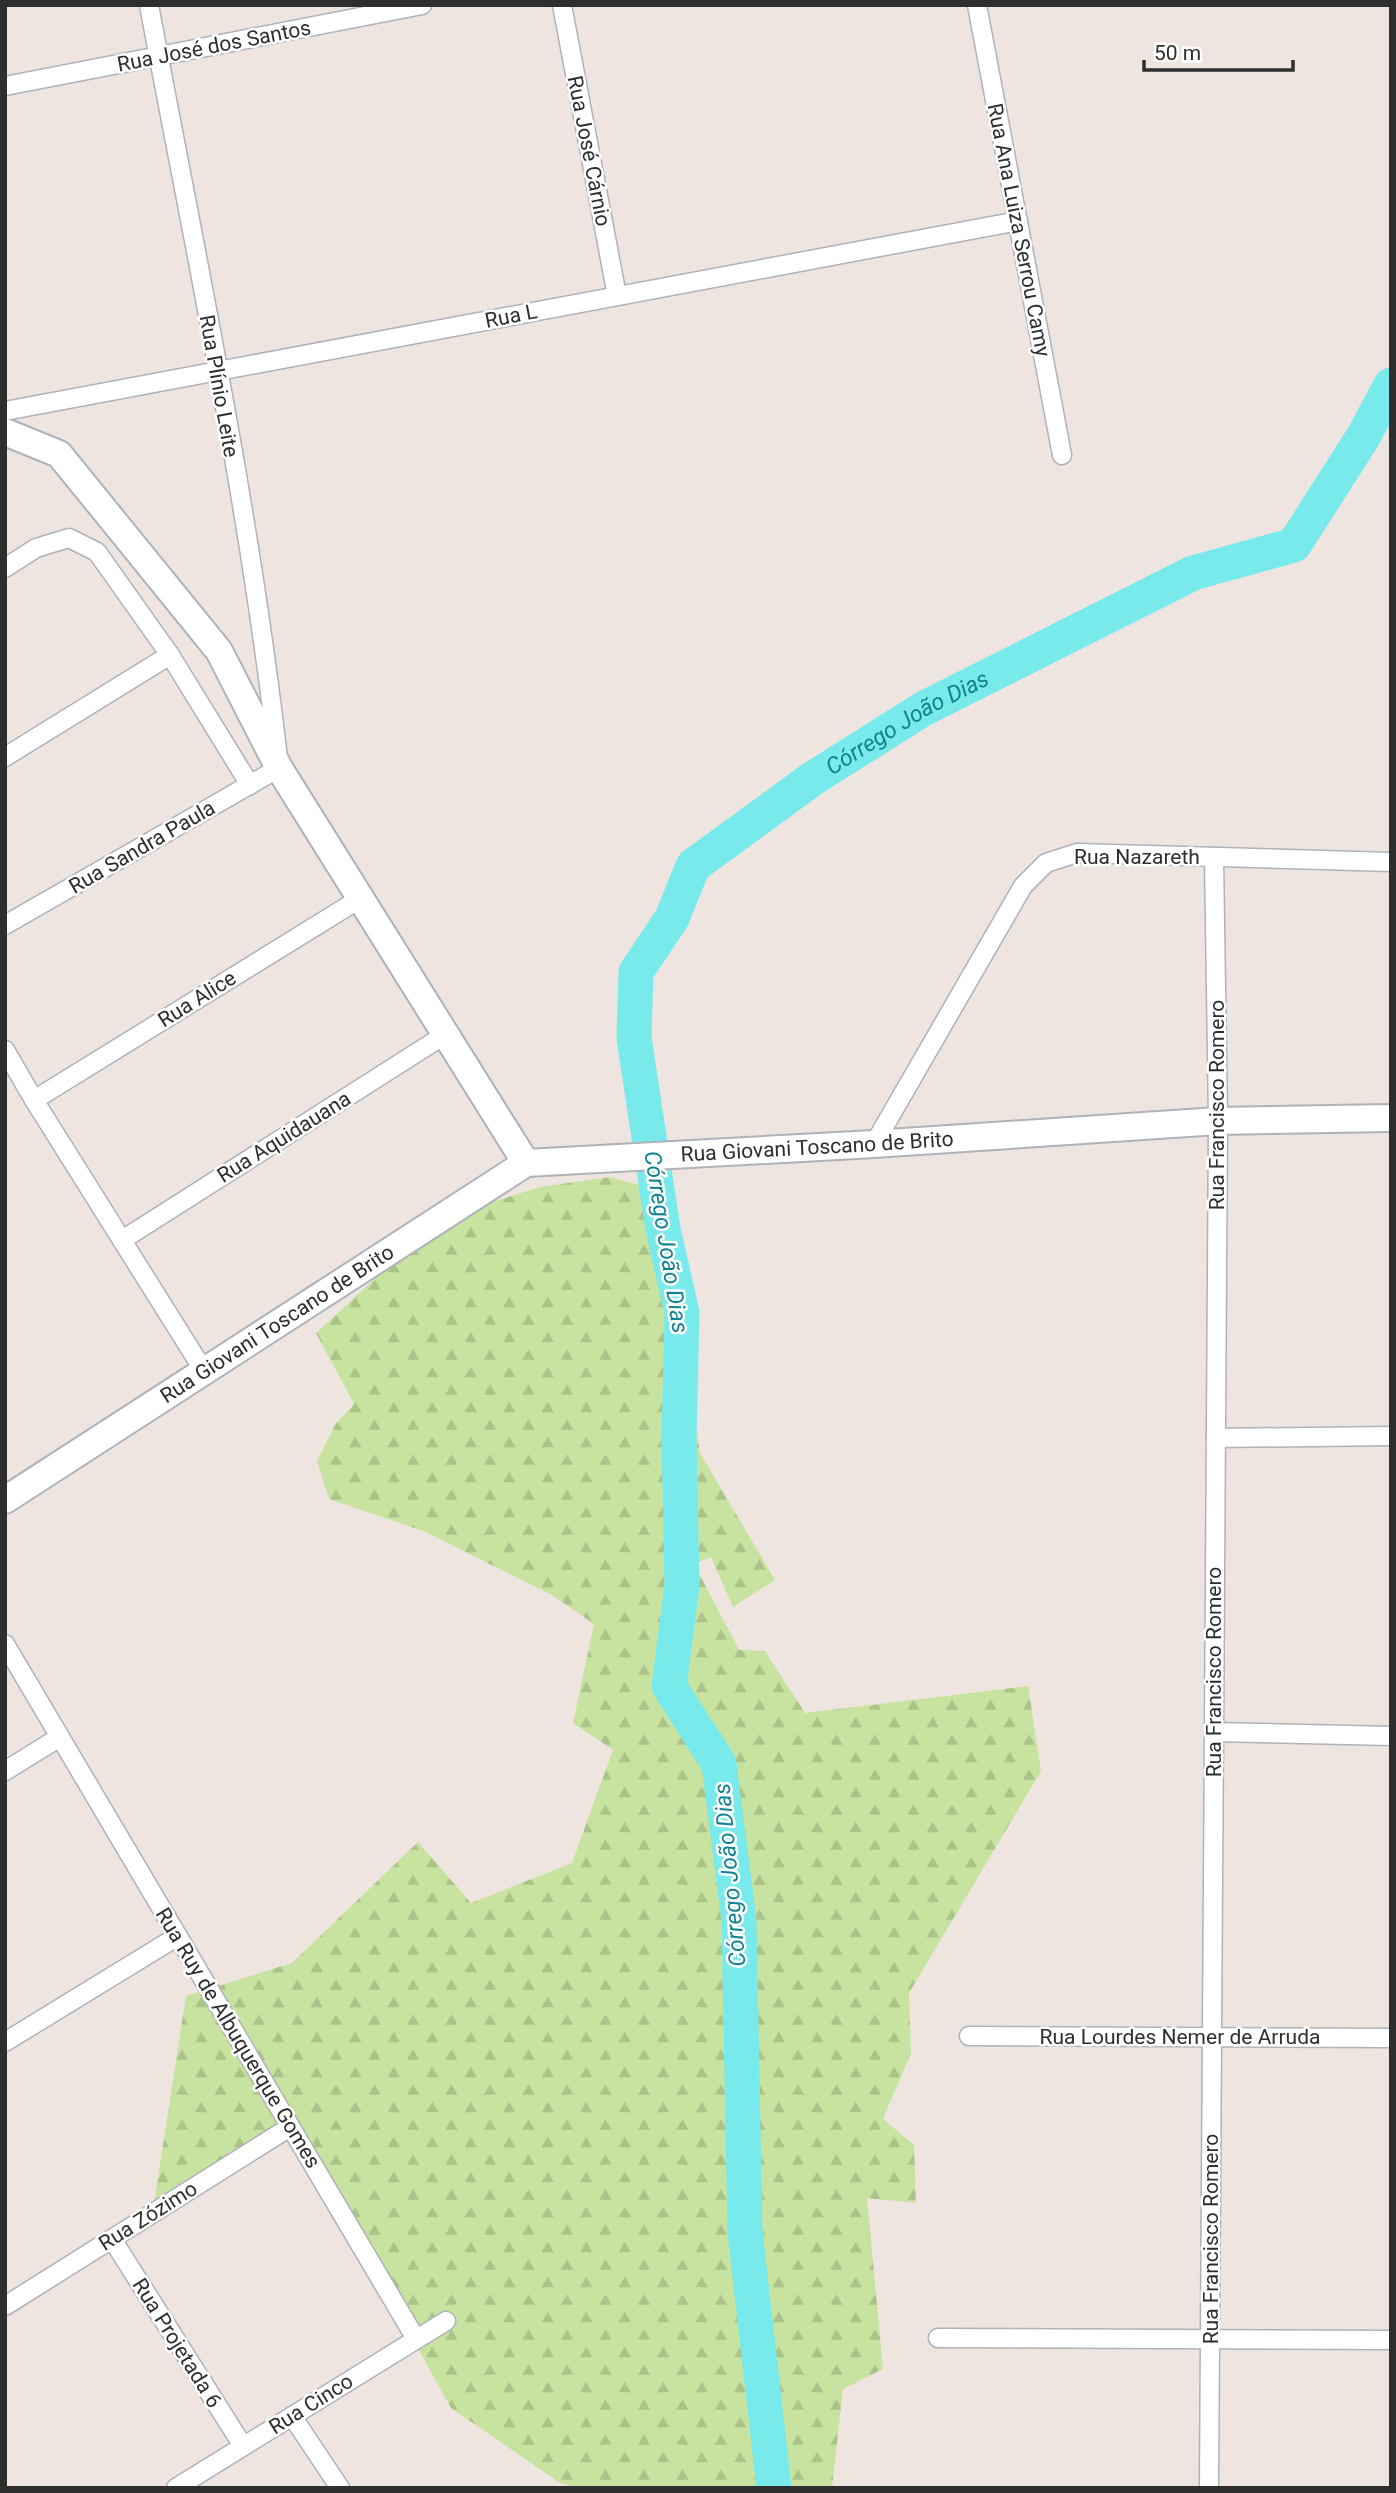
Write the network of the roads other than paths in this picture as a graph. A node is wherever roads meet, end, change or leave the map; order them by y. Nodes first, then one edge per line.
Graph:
1 (149, 5) edge
2 (422, 5) edge
3 (562, 5) edge
4 (977, 5) edge
5 (159, 56) junction
6 (5, 86) edge
7 (1017, 220) junction
8 (617, 296) junction
9 (217, 372) junction
10 (5, 411) edge
11 (5, 432) edge
12 (1062, 455) dead end
13 (5, 568) edge
14 (170, 655) junction
15 (5, 757) edge
16 (279, 768) junction
17 (250, 785) junction
18 (1214, 857) junction
19 (1391, 862) edge
20 (361, 898) junction
21 (5, 925) edge
22 (446, 1034) junction
23 (5, 1050) edge
24 (34, 1100) junction
25 (1391, 1118) edge
26 (1218, 1121) junction
27 (874, 1144) junction
28 (526, 1163) junction
29 (122, 1240) junction
30 (204, 1371) junction
31 (1391, 1436) edge
32 (1216, 1438) junction
33 (5, 1500) edge
34 (5, 1644) edge
35 (1214, 1732) junction
36 (1391, 1736) edge
37 (60, 1737) junction
38 (5, 1772) edge
39 (178, 1937) junction
40 (969, 2036) dead end
41 (1212, 2037) junction
42 (1391, 2038) edge
43 (5, 2042) edge
44 (290, 2127) junction
45 (112, 2239) junction
46 (5, 2306) edge
47 (446, 2321) dead end
48 (938, 2338) dead end
49 (416, 2339) junction
50 (1210, 2339) junction
51 (1391, 2340) edge
52 (292, 2416) junction
53 (243, 2446) junction
54 (176, 2488) edge
55 (340, 2488) edge
56 (1209, 2488) edge

1 - 5 street, Rua Plínio Leite
2 - 5 street, Rua José dos Santos
3 - 8 street, Rua José Cárnio
4 - 7 street, Rua Ana Luiza Serrou Camy
5 - 6 street, Rua José dos Santos
5 - 9 street, Rua Plínio Leite
7 - 8 street, Rua L
7 - 12 street, Rua Ana Luiza Serrou Camy
8 - 9 street, Rua L
9 - 10 street, Rua L
9 - 16 street, Rua Plínio Leite
11 - 16 main road
13 - 14 street
14 - 15 street
14 - 17 street
16 - 17 street, Rua Sandra Paula
16 - 20 main road
17 - 21 street, Rua Sandra Paula
18 - 19 street, Rua Nazareth
18 - 26 street, Rua Francisco Romero
18 - 27 street, Rua Nazareth
20 - 22 main road
20 - 24 street, Rua Alice
22 - 28 main road
22 - 29 street, Rua Aquidauana
23 - 24 street
24 - 29 street
25 - 26 main road, Rua Giovani Toscano de Brito
26 - 27 main road, Rua Giovani Toscano de Brito
26 - 32 street, Rua Francisco Romero
27 - 28 main road, Rua Giovani Toscano de Brito
28 - 30 main road, Rua Giovani Toscano de Brito
29 - 30 street
30 - 33 main road, Rua Giovani Toscano de Brito
31 - 32 street
32 - 35 street, Rua Francisco Romero
34 - 37 street, Rua Ruy de Albuquerque Gomes
35 - 36 street
35 - 41 street, Rua Francisco Romero
37 - 38 street
37 - 39 street, Rua Ruy de Albuquerque Gomes
39 - 43 street
39 - 44 street, Rua Ruy de Albuquerque Gomes
40 - 41 street, Rua Lourdes Nemer de Arruda
41 - 42 street, Rua Lourdes Nemer de Arruda
41 - 50 street, Rua Francisco Romero
44 - 45 street, Rua Zózimo
44 - 49 street, Rua Ruy de Albuquerque Gomes
45 - 46 street, Rua Zózimo
45 - 53 street, Rua Projetada 6
47 - 49 street, Rua Cinco
48 - 50 street
49 - 52 street, Rua Cinco
50 - 51 street
50 - 56 street, Rua Francisco Romero
52 - 53 street, Rua Cinco
52 - 55 street
53 - 54 street, Rua Cinco

